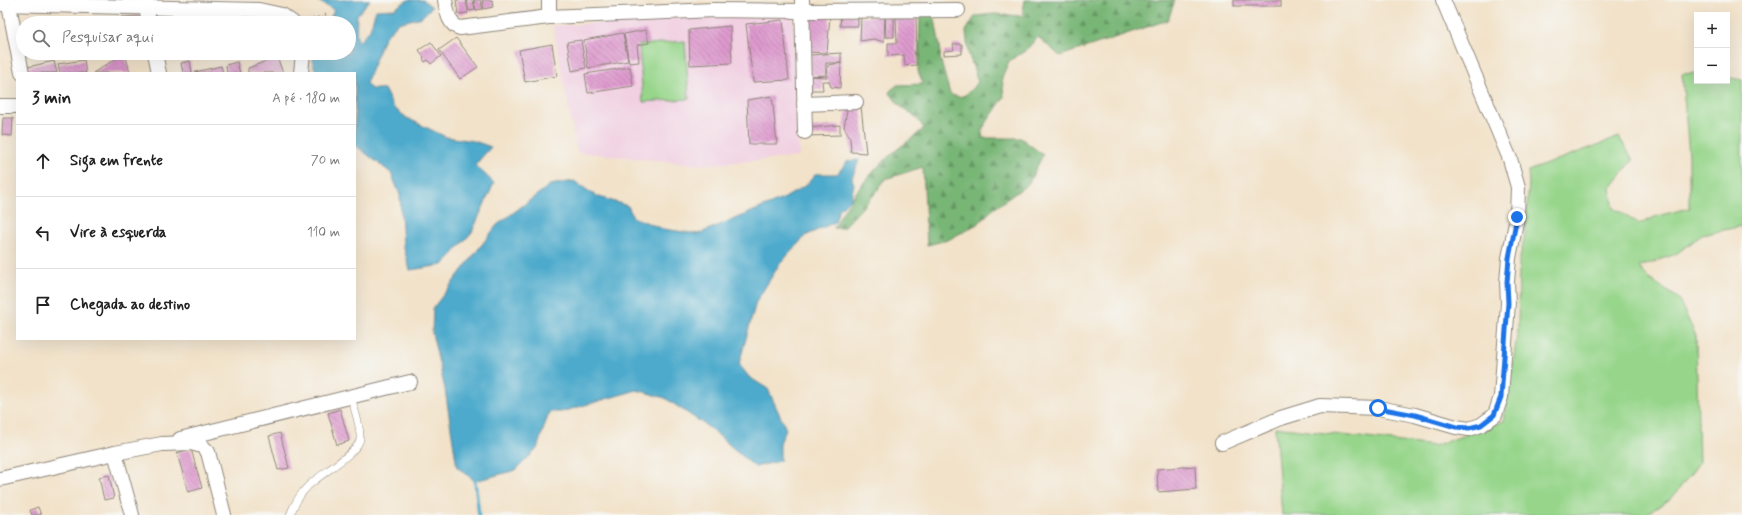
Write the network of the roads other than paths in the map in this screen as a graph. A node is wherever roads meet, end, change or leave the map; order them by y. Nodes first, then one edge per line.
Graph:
1 (445, 0) edge
2 (549, 0) edge
3 (1443, 0) edge
4 (6, 2) edge
5 (145, 3) edge
6 (713, 5) edge
7 (802, 5) edge
8 (958, 10) dead end
9 (148, 16) edge
10 (284, 16) edge
11 (549, 17) junction
12 (16, 46) edge
13 (19, 60) edge
14 (156, 60) edge
15 (302, 60) edge
16 (22, 72) edge
17 (159, 72) edge
18 (301, 72) edge
19 (856, 102) dead end
20 (804, 104) junction
21 (0, 106) edge
22 (16, 106) edge
23 (805, 132) dead end
24 (410, 382) dead end
25 (351, 396) junction
26 (162, 444) junction
27 (1222, 444) dead end
28 (115, 453) junction
29 (0, 479) edge
30 (132, 515) edge
31 (224, 515) edge
32 (290, 515) edge

1 - 11 street
2 - 11 street
3 - 27 street
4 - 5 street
4 - 12 street
5 - 9 street
5 - 10 street
6 - 7 street
6 - 11 street
7 - 8 street
7 - 20 street
13 - 16 street
14 - 17 street
15 - 18 street
19 - 20 street
20 - 23 street
21 - 22 street
24 - 25 street
25 - 26 street
25 - 32 lane
26 - 28 street
26 - 31 street
28 - 29 street
28 - 30 street

